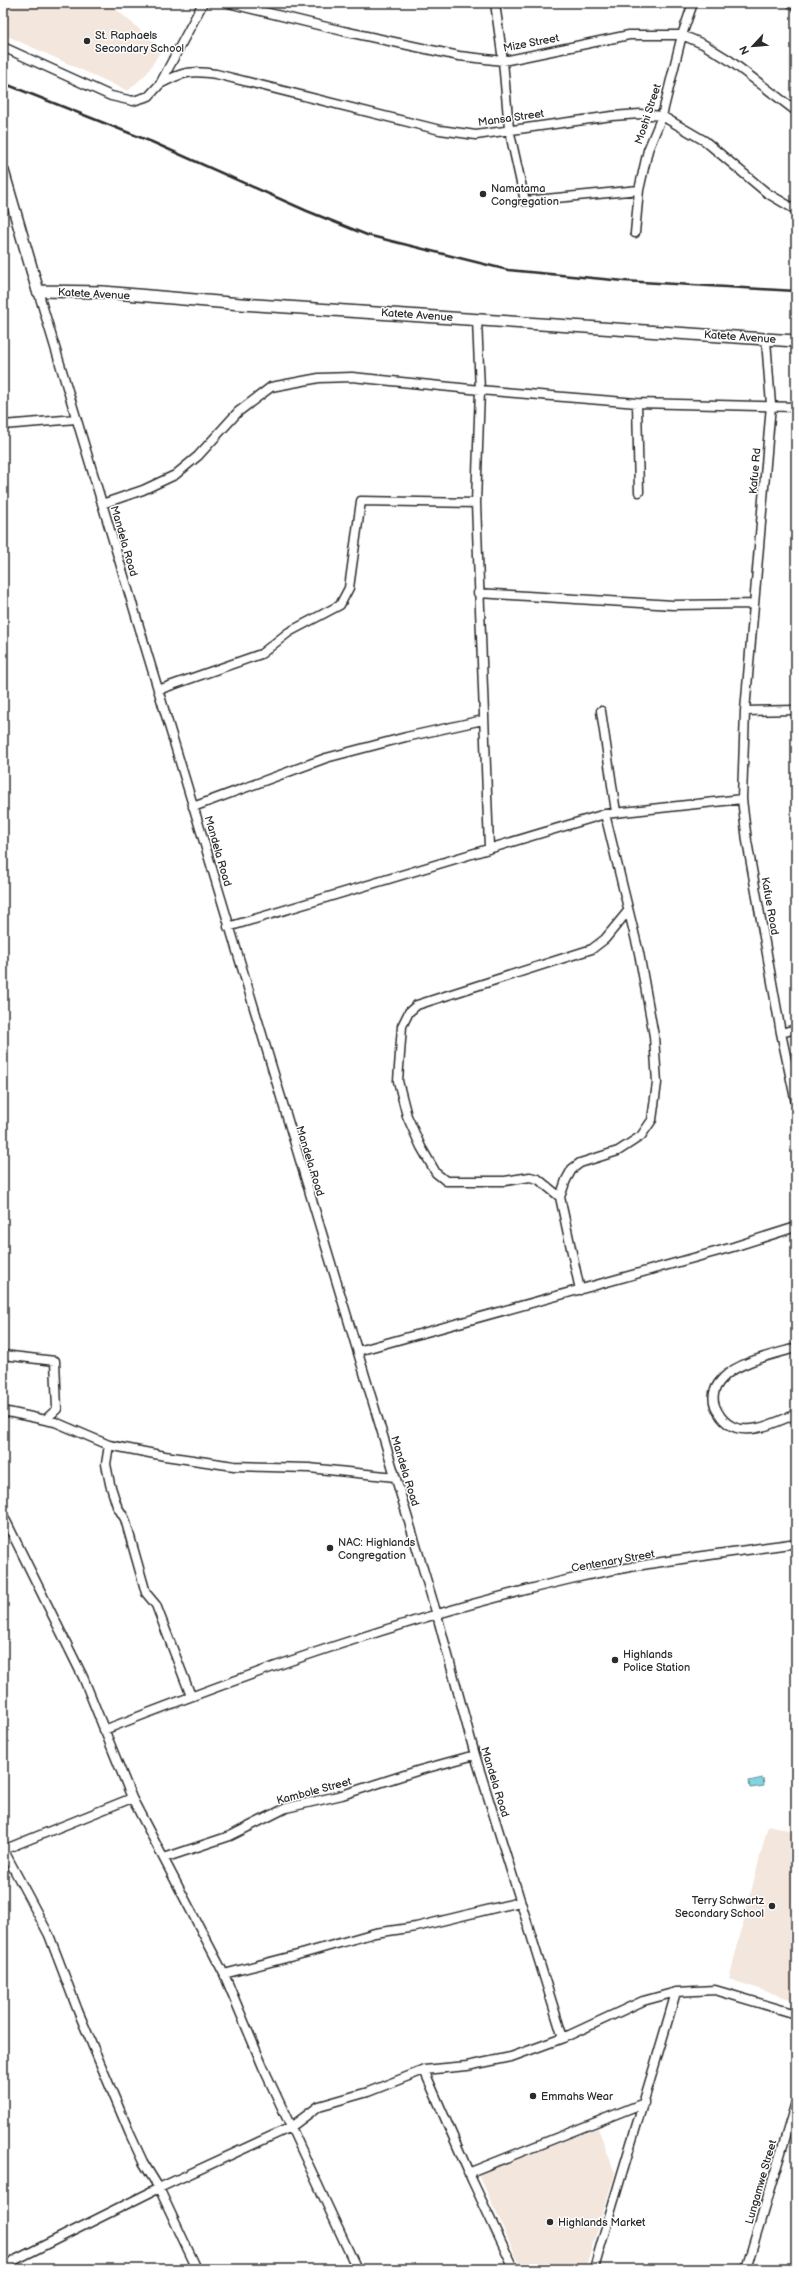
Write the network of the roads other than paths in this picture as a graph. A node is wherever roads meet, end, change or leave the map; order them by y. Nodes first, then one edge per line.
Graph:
1 (204, 3) edge
2 (228, 3) edge
3 (495, 3) edge
4 (693, 3) edge
5 (790, 3) edge
6 (796, 7) edge
7 (682, 35) junction
8 (3, 48) edge
9 (503, 61) junction
10 (160, 84) junction
11 (796, 111) edge
12 (662, 116) junction
13 (509, 129) junction
14 (3, 171) edge
15 (639, 190) junction
16 (796, 210) edge
17 (635, 233) dead end
18 (38, 291) junction
19 (477, 320) junction
20 (766, 340) junction
21 (796, 341) edge
22 (480, 390) junction
23 (637, 403) junction
24 (771, 405) junction
25 (796, 407) edge
26 (76, 419) junction
27 (3, 425) edge
28 (639, 492) dead end
29 (476, 503) junction
30 (102, 504) junction
31 (478, 593) junction
32 (754, 604) junction
33 (158, 690) junction
34 (796, 710) edge
35 (602, 711) dead end
36 (745, 711) junction
37 (483, 720) junction
38 (742, 798) junction
39 (193, 807) junction
40 (616, 812) junction
41 (605, 814) junction
42 (489, 847) junction
43 (628, 911) junction
44 (228, 927) junction
45 (796, 1029) edge
46 (781, 1033) junction
47 (796, 1103) edge
48 (560, 1197) junction
49 (796, 1227) edge
50 (580, 1290) junction
51 (796, 1348) edge
52 (358, 1351) junction
53 (3, 1355) edge
54 (3, 1411) edge
55 (796, 1414) edge
56 (46, 1419) junction
57 (109, 1445) junction
58 (395, 1477) junction
59 (3, 1514) edge
60 (796, 1543) edge
61 (437, 1615) junction
62 (191, 1696) junction
63 (104, 1730) junction
64 (475, 1755) junction
65 (132, 1798) junction
66 (3, 1850) edge
67 (164, 1858) junction
68 (520, 1902) junction
69 (224, 1974) junction
70 (676, 1992) junction
71 (796, 2014) edge
72 (563, 2038) junction
73 (424, 2070) junction
74 (796, 2102) edge
75 (644, 2103) junction
76 (291, 2127) junction
77 (468, 2173) junction
78 (159, 2188) junction
79 (3, 2266) edge
80 (197, 2269) edge
81 (357, 2269) edge
82 (514, 2269) edge
83 (594, 2269) edge
84 (746, 2269) edge

1 - 10 street
2 - 9 street, Mize Street
3 - 9 street
4 - 7 street, Moshi Street
5 - 6 street
7 - 9 street, Mize Street
7 - 11 street, Mize Street
7 - 12 street, Moshi Street
8 - 10 street
9 - 13 street
10 - 13 street, Mansa Street
12 - 13 street, Mansa Street
12 - 15 street, Moshi Street
12 - 16 street, Mansa Street
13 - 15 street
14 - 18 street
15 - 17 street, Moshi Street
18 - 19 street, Katete Avenue
18 - 26 street, Mandela Road
19 - 20 street, Katete Avenue
19 - 22 street
20 - 21 street, Katete Avenue
20 - 24 street, Kafue Rd
22 - 23 street
22 - 29 street
22 - 30 street
23 - 24 street
23 - 28 street
24 - 25 street
24 - 32 street, Kafue Rd
26 - 27 street
26 - 30 street, Mandela Road
29 - 31 street
29 - 33 street
30 - 33 street, Mandela Road
31 - 32 street
31 - 37 street
32 - 36 street, Kafue Rd
33 - 39 street, Mandela Road
34 - 36 street
35 - 40 street
36 - 38 street, Kafue Road
37 - 39 street
37 - 42 street
38 - 40 street
38 - 46 street, Kafue Road
39 - 44 street, Mandela Road
40 - 41 street
41 - 42 street
41 - 43 street
42 - 44 street
43 - 48 street
43 - 48 street
44 - 52 street, Mandela Road
45 - 46 street
46 - 47 street, Kafue Road
48 - 50 street
49 - 50 street
50 - 52 street
51 - 55 street
52 - 58 street, Mandela Road
53 - 56 street
54 - 56 street
56 - 57 street
57 - 58 street
57 - 62 street
58 - 61 street, Mandela Road
59 - 63 street
60 - 61 street, Centenary Street
61 - 62 street, Centenary Street
61 - 64 street, Mandela Road
62 - 63 street, Centenary Street
63 - 65 street
64 - 67 street, Kambole Street
64 - 68 street, Mandela Road
65 - 66 street
65 - 67 street
66 - 78 street
67 - 69 street
68 - 69 street
68 - 72 street, Mandela Road
69 - 76 street
70 - 71 street
70 - 72 street
70 - 75 street
72 - 73 street
73 - 76 street
73 - 77 street
74 - 84 street, Lungamwe Street
75 - 77 street
75 - 83 street
76 - 78 street
76 - 81 street
77 - 82 street
78 - 79 street
78 - 80 street

